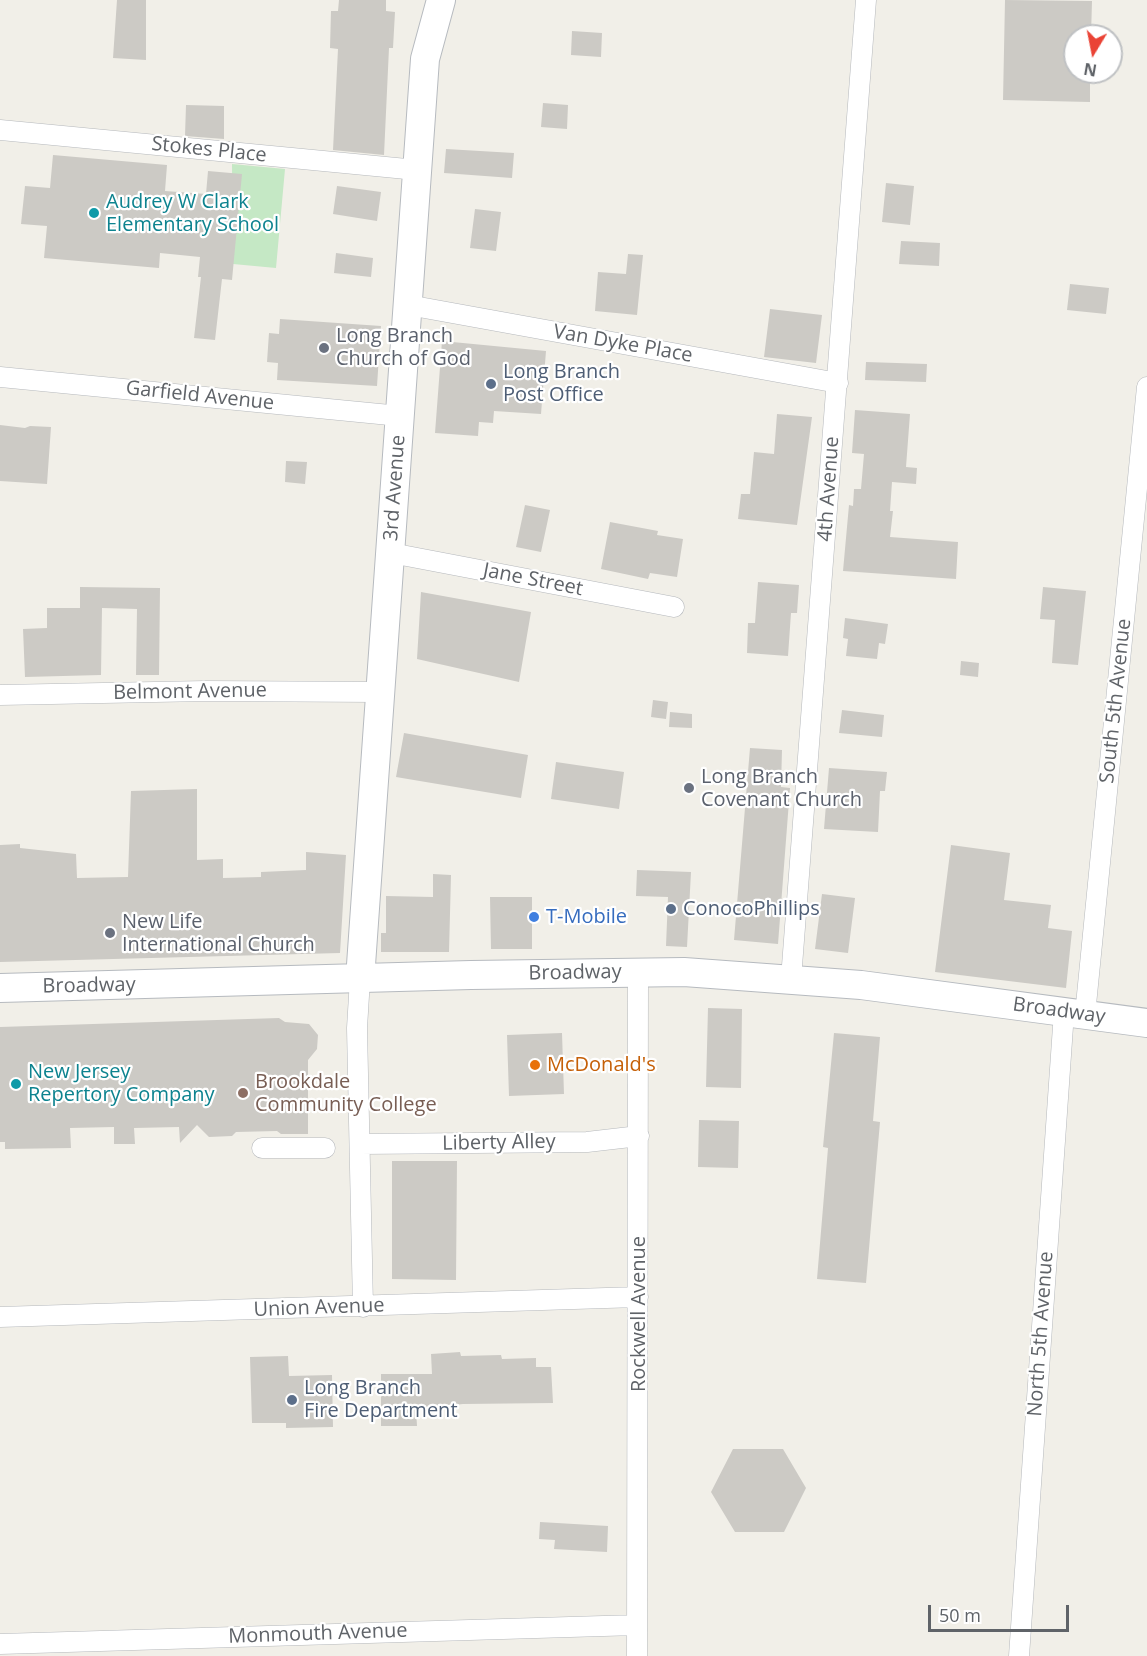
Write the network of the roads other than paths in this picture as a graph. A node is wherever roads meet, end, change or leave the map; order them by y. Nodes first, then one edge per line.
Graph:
1 (441, 0) edge
2 (866, 0) edge
3 (0, 130) edge
4 (417, 170) junction
5 (408, 305) junction
6 (0, 377) edge
7 (838, 383) junction
8 (1147, 387) edge
9 (400, 416) junction
10 (391, 553) junction
11 (674, 607) dead end
12 (379, 692) junction
13 (0, 695) edge
14 (638, 971) junction
15 (360, 979) junction
16 (790, 979) junction
17 (0, 988) edge
18 (1074, 1014) junction
19 (1147, 1023) edge
20 (639, 1136) junction
21 (360, 1144) junction
22 (262, 1148) dead end
23 (326, 1148) dead end
24 (638, 1297) junction
25 (363, 1307) junction
26 (0, 1317) edge
27 (637, 1625) junction
28 (0, 1644) edge
29 (637, 1656) edge
30 (1019, 1656) edge

1 - 4 street, 3rd Avenue
2 - 7 street, 4th Avenue
3 - 4 street, Stokes Place
4 - 5 street, 3rd Avenue
5 - 7 street, Van Dyke Place
5 - 9 street, 3rd Avenue
6 - 9 street, Garfield Avenue
7 - 16 street, 4th Avenue
8 - 18 street, South 5th Avenue
9 - 10 street, 3rd Avenue
10 - 11 street, Jane Street
10 - 12 street, 3rd Avenue
12 - 13 street, Belmont Avenue
12 - 15 street, 3rd Avenue
14 - 15 street, Broadway
14 - 16 street, Broadway
14 - 20 street, Rockwell Avenue
15 - 17 street, Broadway
15 - 21 street
16 - 18 street, Broadway
18 - 19 street, Broadway
18 - 30 street, North 5th Avenue
20 - 21 street, Liberty Alley
20 - 24 street, Rockwell Avenue
21 - 25 street
22 - 23 street
24 - 25 street, Union Avenue
24 - 27 street, Rockwell Avenue
25 - 26 street, Union Avenue
27 - 28 street, Monmouth Avenue
27 - 29 street, Rockwell Avenue

